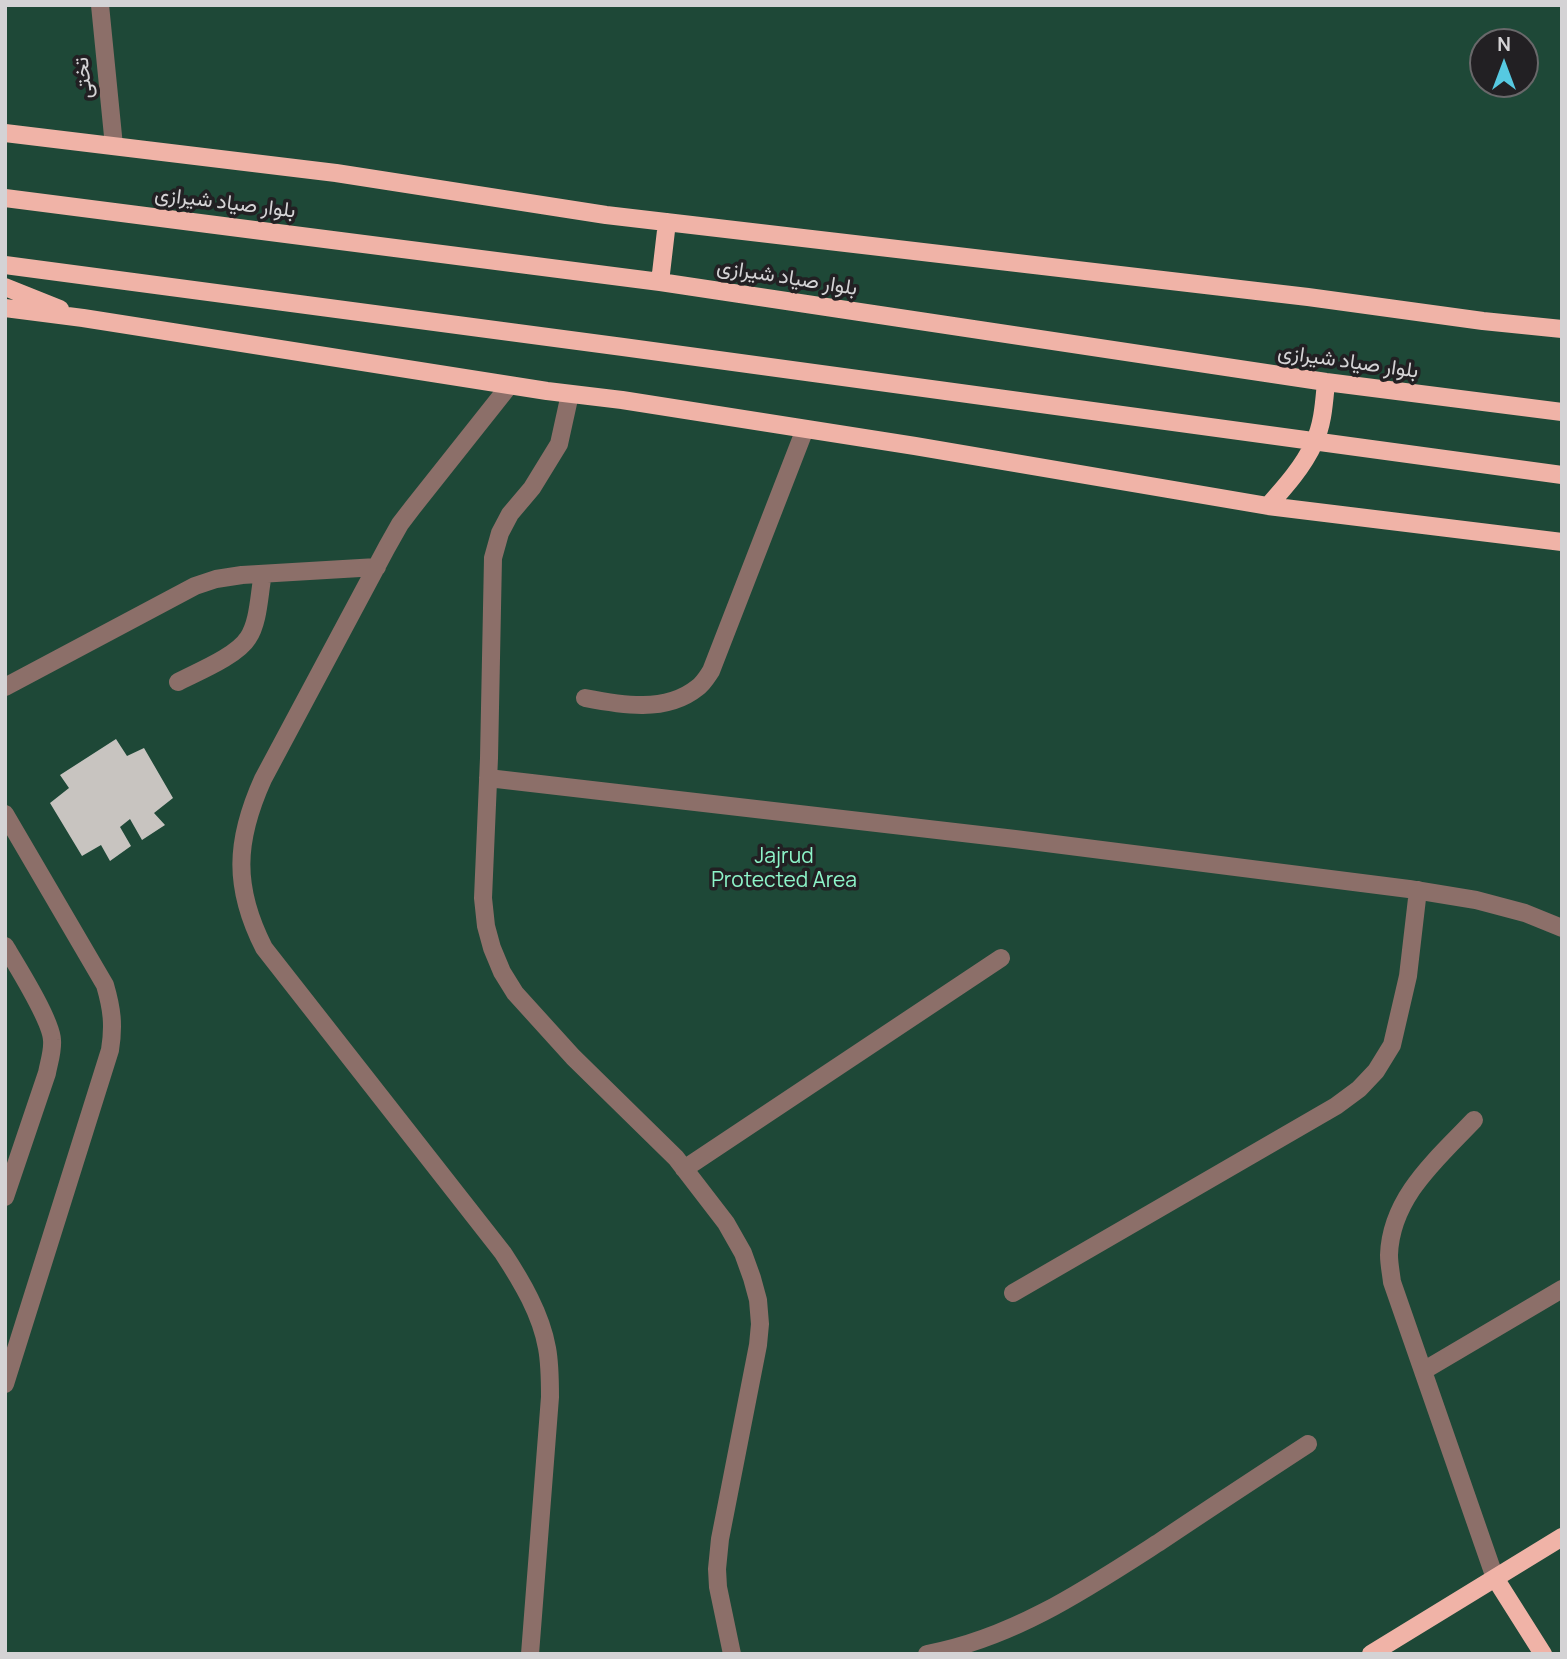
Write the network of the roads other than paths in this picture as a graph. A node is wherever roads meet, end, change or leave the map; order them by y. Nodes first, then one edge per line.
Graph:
1 (100, 5) edge
2 (5, 133) edge
3 (114, 146) junction
4 (5, 198) edge
5 (667, 222) junction
6 (5, 265) edge
7 (660, 282) junction
8 (5, 287) edge
9 (5, 308) edge
10 (83, 318) junction
11 (1562, 329) edge
12 (1326, 382) junction
13 (509, 386) junction
14 (570, 394) junction
15 (1562, 412) edge
16 (804, 429) junction
17 (1314, 442) junction
18 (1562, 475) edge
19 (1268, 506) junction
20 (1562, 542) edge
21 (377, 567) junction
22 (262, 574) junction
23 (178, 682) dead end
24 (5, 687) edge
25 (585, 698) dead end
26 (488, 778) junction
27 (5, 814) edge
28 (1418, 890) junction
29 (1562, 928) edge
30 (5, 946) edge
31 (1001, 958) dead end
32 (1474, 1120) dead end
33 (684, 1169) junction
34 (5, 1197) edge
35 (1562, 1289) edge
36 (1013, 1293) dead end
37 (1423, 1371) junction
38 (5, 1384) edge
39 (1308, 1444) dead end
40 (1562, 1537) edge
41 (1494, 1578) junction
42 (530, 1654) edge
43 (732, 1654) edge
44 (927, 1654) edge
45 (1371, 1654) edge
46 (1543, 1654) edge

1 - 3 street, تختی
2 - 3 main road
3 - 5 main road
4 - 7 main road, بلوار صیاد شیرازی
5 - 7 main road
5 - 11 main road
6 - 17 main road
7 - 12 main road, بلوار صیاد شیرازی
8 - 10 main road
9 - 10 main road
10 - 13 main road
12 - 15 main road, بلوار صیاد شیرازی
12 - 17 main road
13 - 14 main road
13 - 21 street
14 - 16 main road
14 - 26 street
16 - 19 main road
16 - 25 street
17 - 18 main road
17 - 19 main road
19 - 20 main road
21 - 22 street
21 - 42 street
22 - 23 street
22 - 24 street
26 - 28 street
26 - 33 street
27 - 38 street
28 - 29 street
28 - 36 street
30 - 34 street
31 - 33 street
32 - 37 street
33 - 43 street
35 - 37 street
37 - 41 street
39 - 44 street
40 - 41 main road
41 - 45 main road
41 - 46 main road

